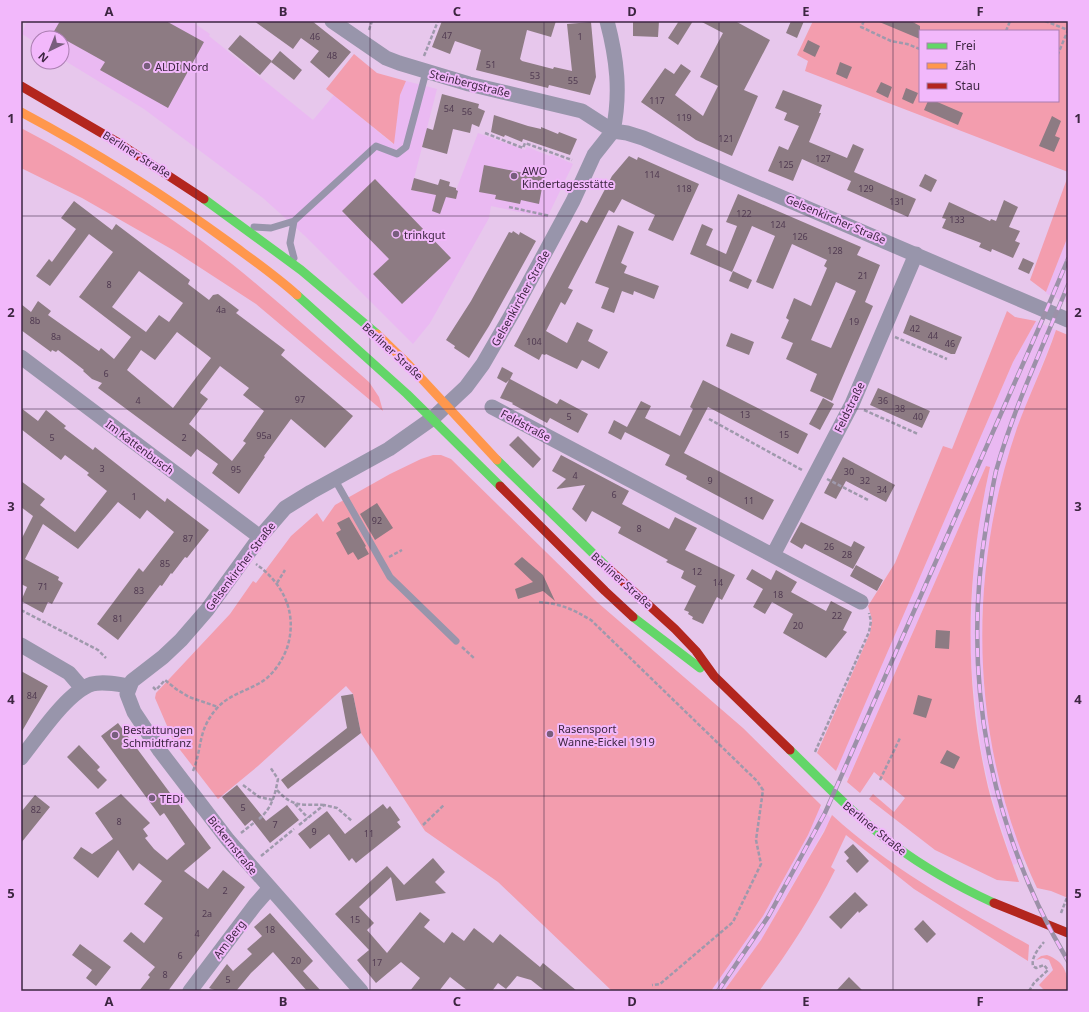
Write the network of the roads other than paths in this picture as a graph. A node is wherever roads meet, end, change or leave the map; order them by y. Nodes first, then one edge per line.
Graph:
1 (332, 21) edge
2 (607, 21) edge
3 (422, 71) junction
4 (21, 86) edge
5 (21, 112) edge
6 (613, 132) junction
7 (294, 222) junction
8 (245, 227) junction
9 (916, 254) junction
10 (295, 266) junction
11 (1068, 320) edge
12 (21, 357) edge
13 (447, 406) junction
14 (492, 407) dead end
15 (433, 418) junction
16 (335, 480) junction
17 (260, 536) junction
18 (773, 555) junction
19 (861, 602) road end
20 (456, 641) dead end
21 (21, 646) edge
22 (714, 676) junction
23 (129, 686) junction
24 (82, 688) junction
25 (21, 758) edge
26 (269, 889) junction
27 (1068, 933) edge
28 (190, 991) edge
29 (361, 991) edge

1 - 3 street, Steinbergstraße
2 - 6 street
3 - 6 street, Steinbergstraße
3 - 7 lane
4 - 8 main road, Berliner Straße
5 - 15 main road, Berliner Straße
6 - 9 street, Gelsenkircher Straße
6 - 13 street, Gelsenkircher Straße
7 - 8 lane
7 - 10 lane
8 - 10 main road, Berliner Straße
9 - 11 street, Gelsenkircher Straße
9 - 18 street, Feldstraße
10 - 13 main road, Berliner Straße
12 - 17 street, Im Kattenbusch
13 - 15 street, Gelsenkircher Straße
13 - 22 main road, Berliner Straße
14 - 18 street, Feldstraße
15 - 16 street, Gelsenkircher Straße
15 - 22 main road, Berliner Straße
16 - 17 street, Gelsenkircher Straße
16 - 20 lane
17 - 23 street, Gelsenkircher Straße
18 - 19 street, Feldstraße
21 - 24 street
22 - 27 main road, Berliner Straße
23 - 24 street
23 - 26 street, Bickernstraße
24 - 25 street
26 - 28 street, Am Berg
26 - 29 street, Bickernstraße

